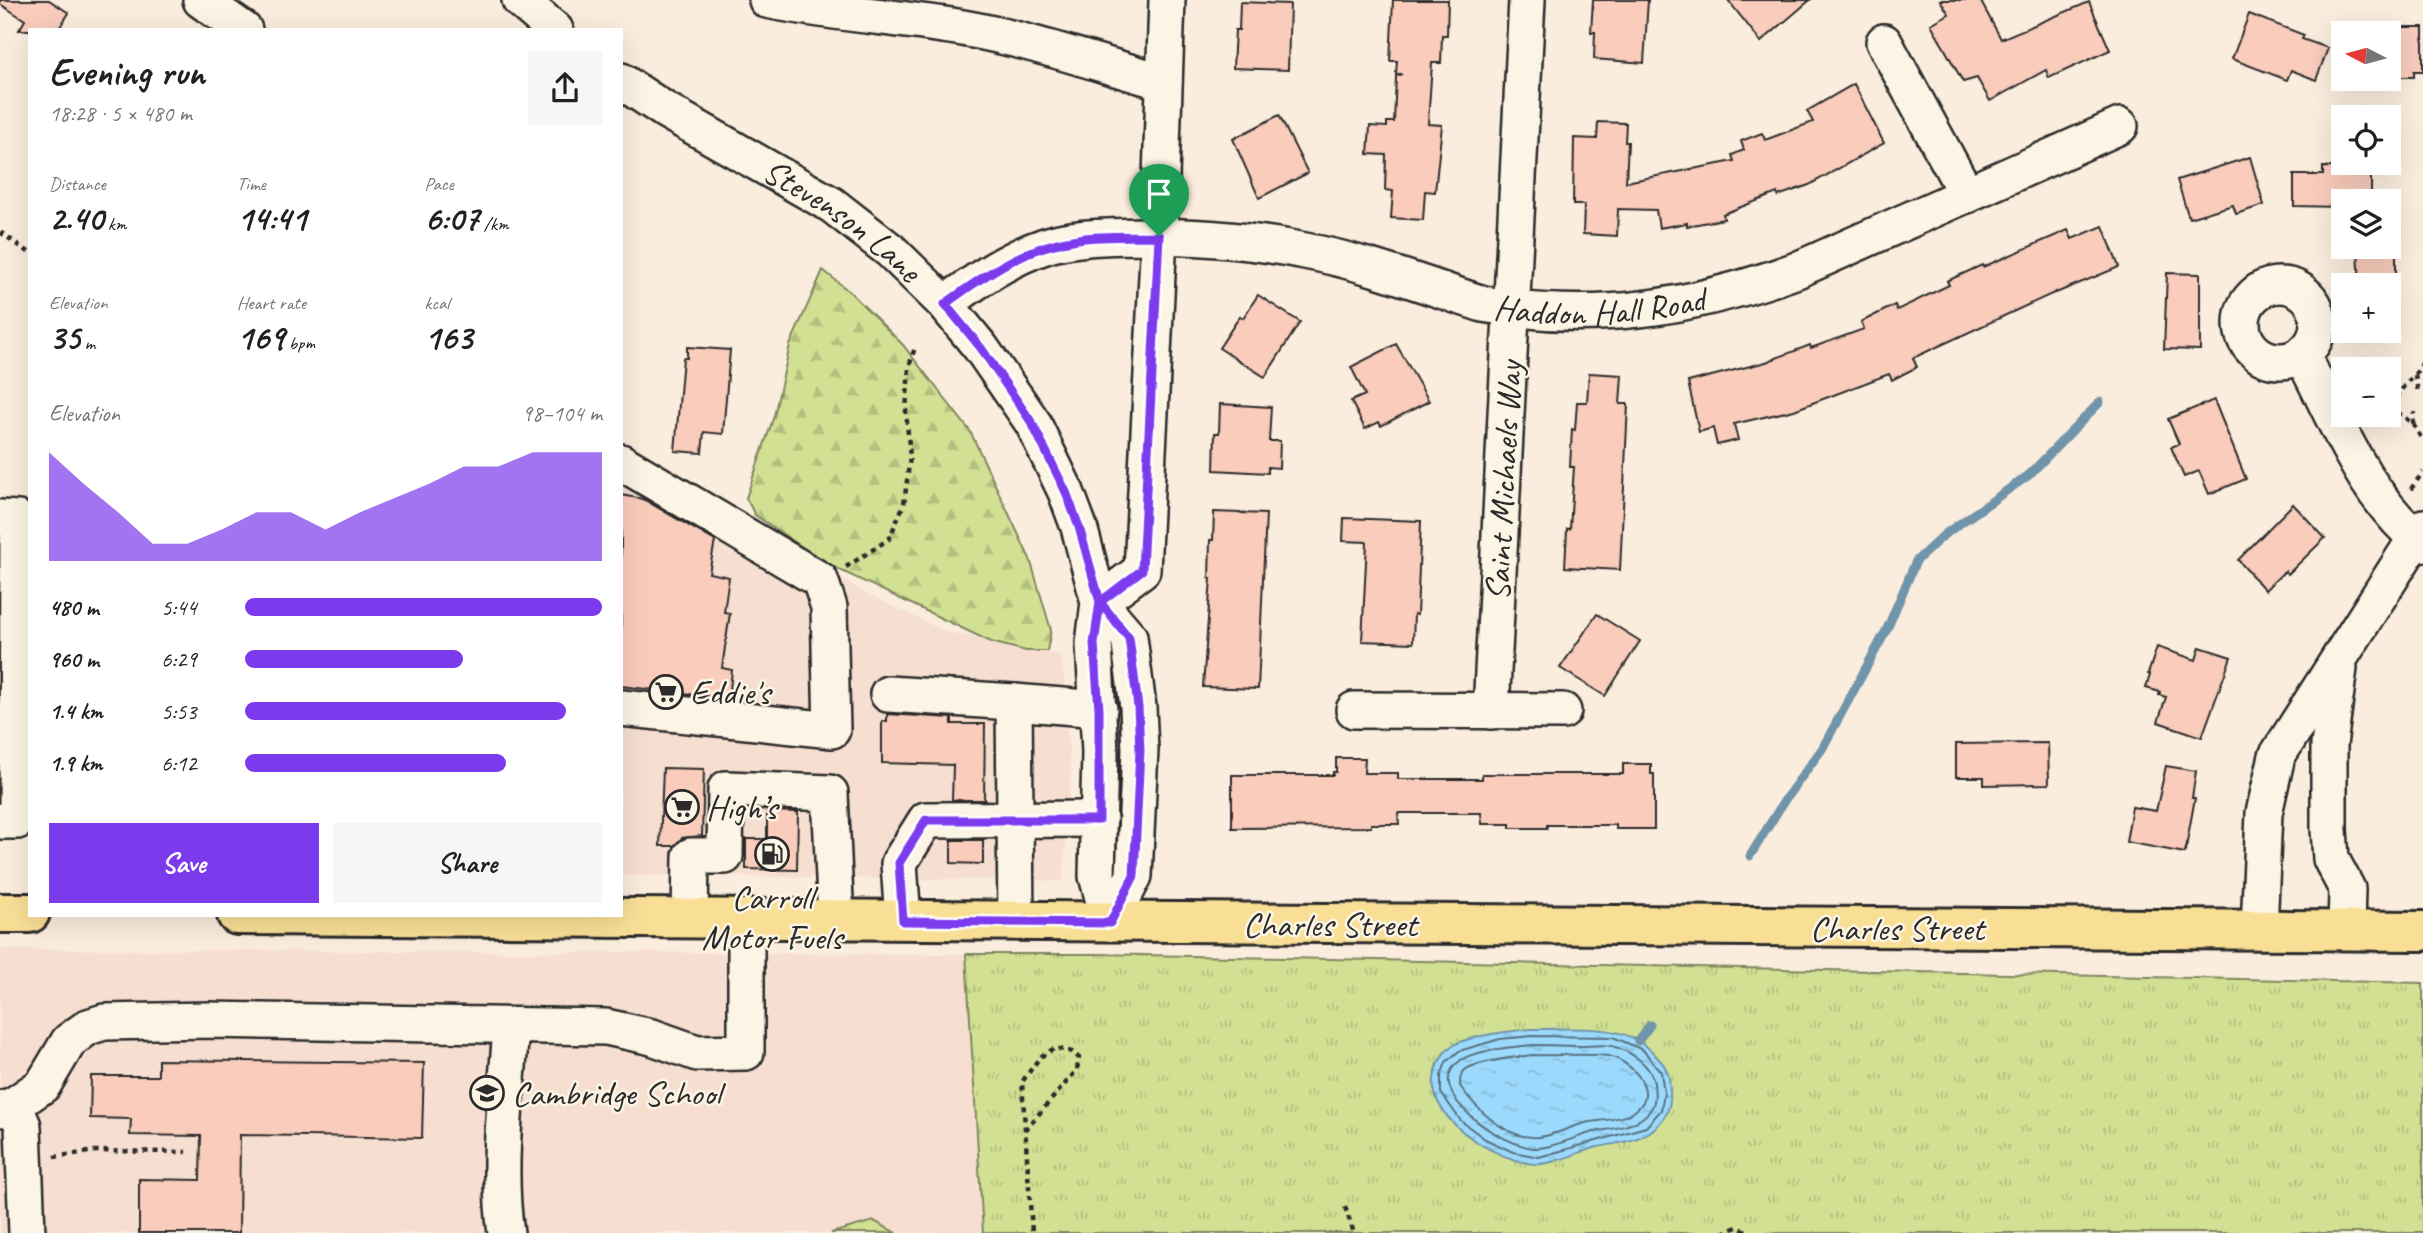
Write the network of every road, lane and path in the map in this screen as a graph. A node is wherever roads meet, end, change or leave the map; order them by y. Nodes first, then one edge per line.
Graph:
1 (201, 0) edge
2 (767, 0) edge
3 (1167, 0) edge
4 (1527, 0) edge
5 (241, 28) edge
6 (1884, 42) dead end
7 (623, 82) edge
8 (1164, 82) junction
9 (2120, 126) dead end
10 (1967, 195) junction
11 (0, 232) edge
12 (1159, 236) junction
13 (28, 252) edge
14 (945, 304) junction
15 (1511, 309) junction
16 (915, 347) dead end
17 (2302, 355) dead end
18 (2423, 362) edge
19 (2415, 375) junction
20 (2418, 392) dead end
21 (2414, 412) dead end
22 (2413, 424) junction
23 (2423, 441) edge
24 (623, 463) edge
25 (0, 518) edge
26 (2420, 536) edge
27 (820, 580) junction
28 (1100, 602) junction
29 (2340, 657) junction
30 (888, 694) dead end
31 (1014, 702) junction
32 (623, 709) edge
33 (1099, 709) junction
34 (1354, 710) dead end
35 (1491, 711) junction
36 (1563, 711) dead end
37 (1015, 820) junction
38 (1099, 820) junction
39 (0, 821) edge
40 (0, 913) edge
41 (28, 913) edge
42 (602, 917) edge
43 (690, 919) junction
44 (746, 920) junction
45 (836, 920) junction
46 (903, 921) junction
47 (1016, 922) junction
48 (1110, 923) junction
49 (2259, 930) junction
50 (2346, 931) junction
51 (2423, 931) edge
52 (511, 1026) junction
53 (7, 1107) edge
54 (1025, 1130) junction
55 (186, 1152) dead end
56 (26, 1156) junction
57 (1345, 1207) dead end
58 (27, 1233) edge
59 (506, 1233) edge
60 (1032, 1233) edge
61 (1354, 1233) edge
62 (1723, 1233) edge
63 (1751, 1233) edge

1 - 5 street
2 - 8 street
3 - 8 street
4 - 15 street, Saint Michaels Way
6 - 10 street
7 - 14 street, Stevenson Lane
8 - 12 street
9 - 10 street, Haddon Hall Road
10 - 15 street, Haddon Hall Road
11 - 13 path
12 - 14 street, Haddon Hall Road
12 - 15 street, Haddon Hall Road
12 - 28 street
14 - 28 street, Stevenson Lane
15 - 35 street, Saint Michaels Way
16 - 27 path
17 - 26 street
18 - 19 path
19 - 20 path
19 - 22 path
21 - 22 path
22 - 23 path
24 - 27 street
25 - 39 street
26 - 29 street
27 - 32 street
28 - 33 street, Stevenson Lane
28 - 48 street, Stevenson Lane
29 - 49 street
29 - 50 street
30 - 31 street
31 - 33 street
31 - 37 street
33 - 38 street, Stevenson Lane
34 - 35 street
35 - 36 street
37 - 38 street
37 - 46 street
37 - 47 street
38 - 48 street, Stevenson Lane
40 - 41 main road
42 - 43 main road, Charles Street
43 - 44 main road, Charles Street
43 - 45 street
44 - 45 main road, Charles Street
44 - 52 street
45 - 46 main road, Charles Street
46 - 47 main road, Charles Street
47 - 48 main road, Charles Street
48 - 49 main road, Charles Street
49 - 50 main road, Charles Street
50 - 51 main road, Charles Street
52 - 53 street
52 - 59 street
53 - 56 street
54 - 54 path
54 - 60 path
55 - 56 path
56 - 58 street
57 - 61 path
62 - 63 path

